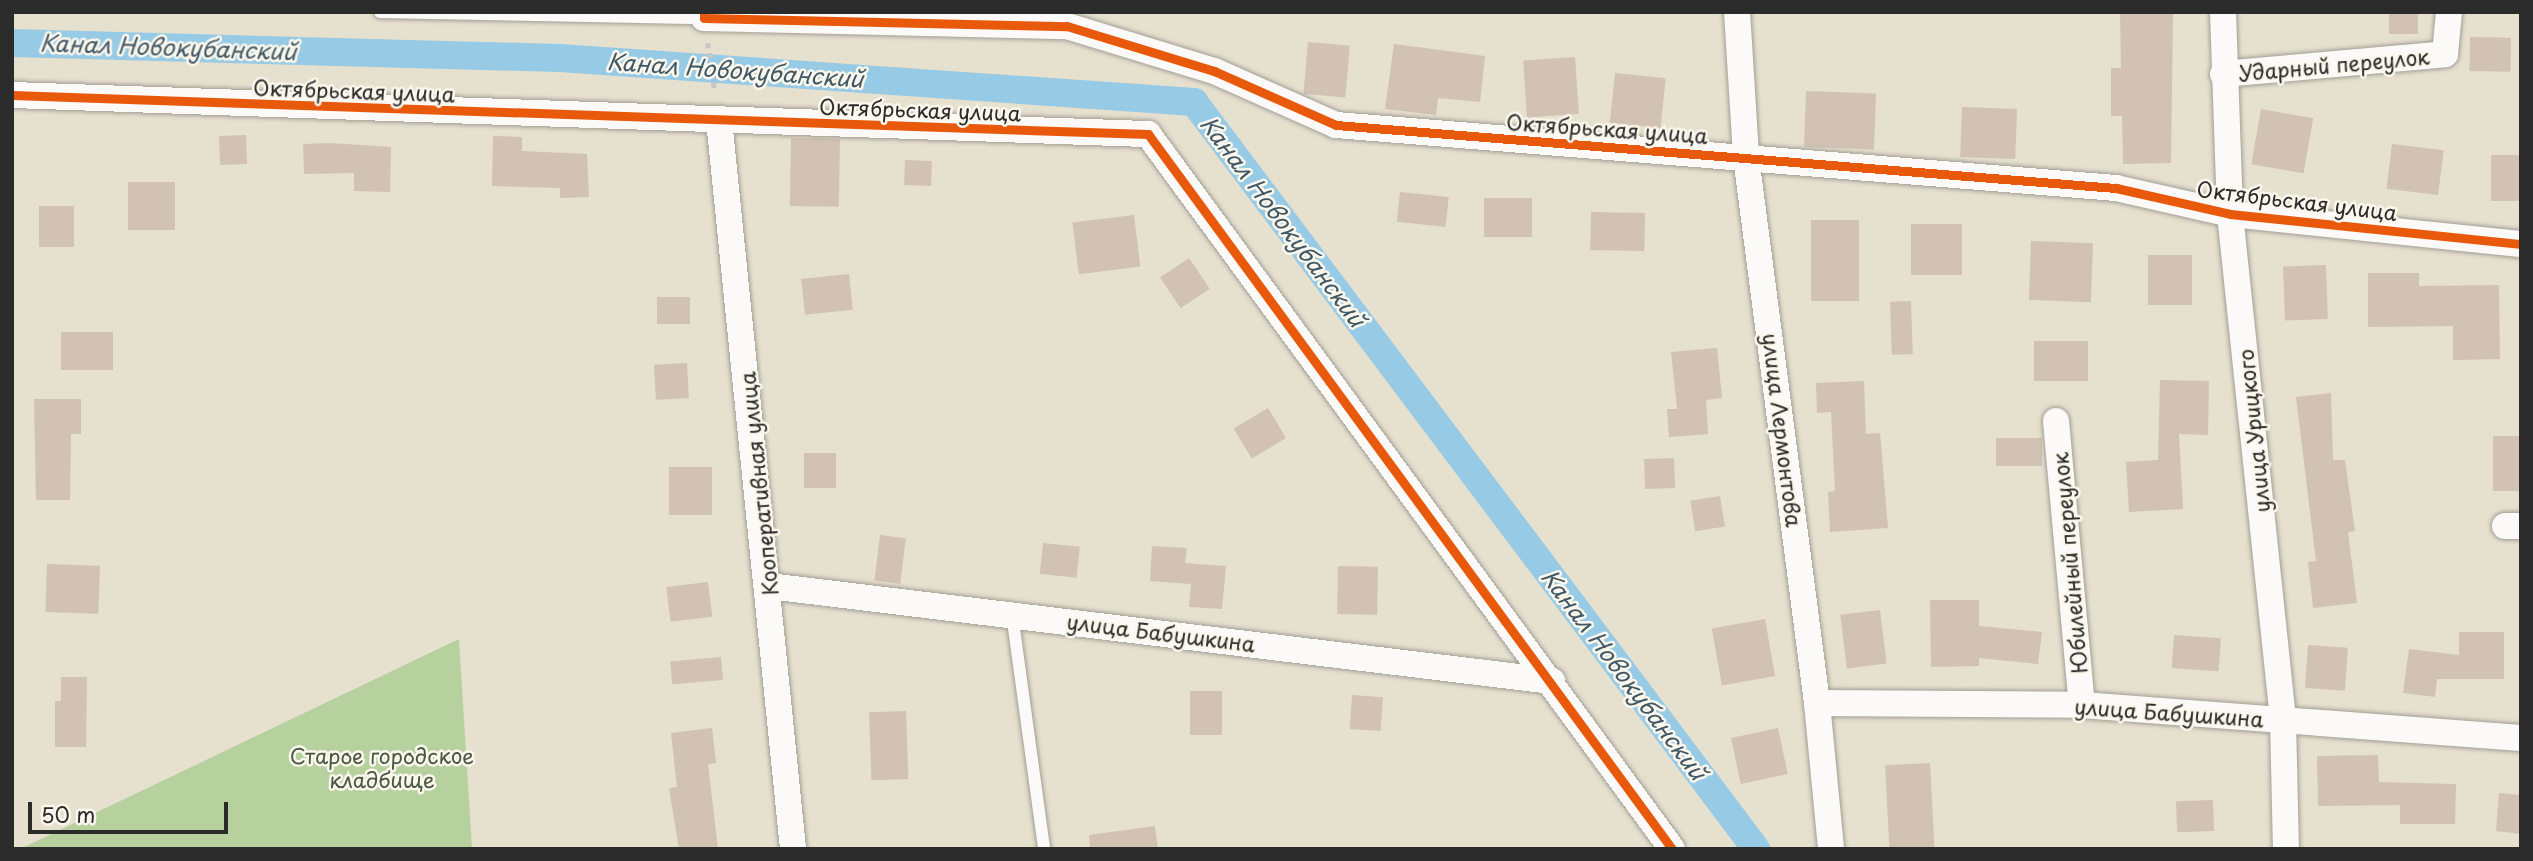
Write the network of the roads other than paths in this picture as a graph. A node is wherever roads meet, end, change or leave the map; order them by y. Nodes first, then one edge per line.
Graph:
1 (380, 12) edge
2 (1737, 12) edge
3 (2223, 12) edge
4 (2449, 12) edge
5 (704, 15) edge
6 (2223, 74) junction
7 (12, 95) edge
8 (719, 120) junction
9 (1746, 157) junction
10 (2230, 214) junction
11 (2521, 244) edge
12 (2056, 421) dead end
13 (769, 586) junction
14 (1012, 613) junction
15 (1552, 681) junction
16 (1817, 703) junction
17 (2082, 705) junction
18 (2283, 719) junction
19 (2521, 738) edge
20 (793, 849) edge
21 (1044, 849) edge
22 (1672, 849) edge
23 (1831, 849) edge
24 (2286, 849) edge

1 - 5 lane
2 - 9 street, улица Лермонтова
3 - 6 street, улица Урицкого
4 - 6 street, Ударный переулок
5 - 9 street, Октябрьская улица
6 - 10 street, улица Урицкого
7 - 8 street, Октябрьская улица
8 - 13 street, Кооперативная улица
8 - 15 street, Октябрьская улица
9 - 10 street, Октябрьская улица
9 - 16 street, улица Лермонтова
10 - 11 street, Октябрьская улица
10 - 18 street, улица Урицкого
12 - 17 street, Юбилейный переулок
13 - 14 street, улица Бабушкина
13 - 20 street, Кооперативная улица
14 - 15 street, улица Бабушкина
14 - 21 lane
15 - 22 street
16 - 17 street, улица Бабушкина
16 - 23 street, улица Лермонтова
17 - 18 street, улица Бабушкина
18 - 19 street, улица Бабушкина
18 - 24 street, улица Урицкого

